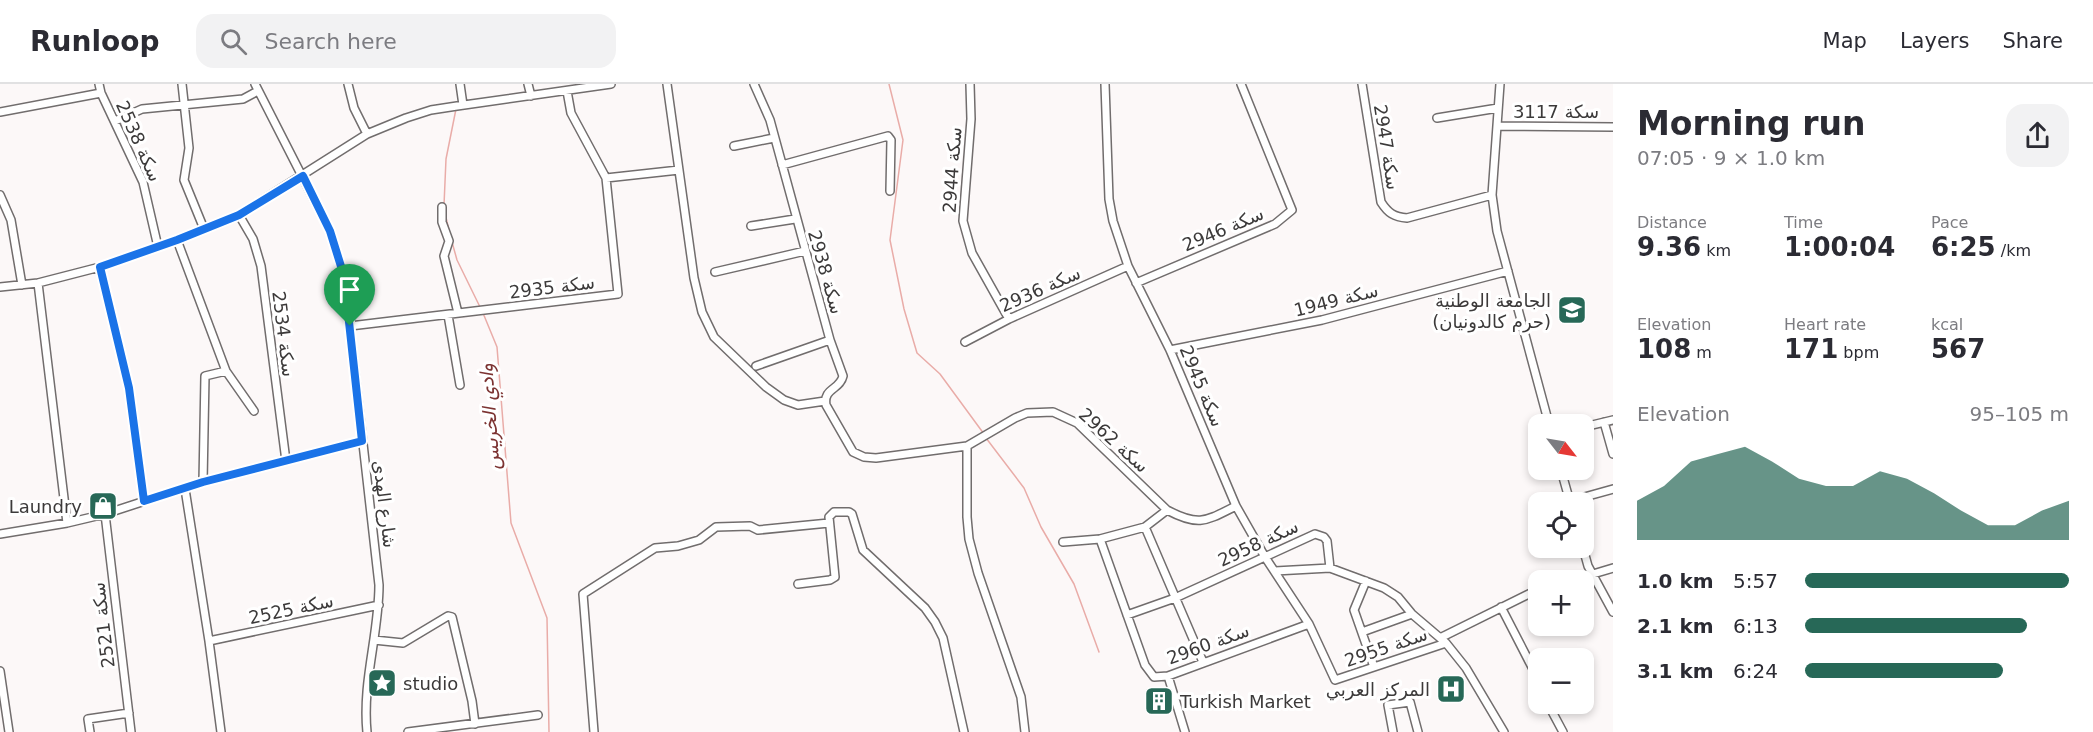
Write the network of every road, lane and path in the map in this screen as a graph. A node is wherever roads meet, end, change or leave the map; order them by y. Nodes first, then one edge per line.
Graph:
1 (99, 84) edge
2 (182, 84) edge
3 (348, 84) edge
4 (459, 84) edge
5 (528, 84) edge
6 (611, 84) edge
7 (667, 84) edge
8 (754, 84) edge
9 (970, 84) edge
10 (1105, 84) edge
11 (1241, 84) edge
12 (1362, 84) edge
13 (1500, 84) edge
14 (257, 87) edge
15 (567, 91) junction
16 (101, 93) junction
17 (531, 96) junction
18 (186, 105) junction
19 (463, 105) junction
20 (1498, 108) junction
21 (0, 112) edge
22 (1437, 118) dead end
23 (115, 121) junction
24 (1498, 126) junction
25 (1613, 127) edge
26 (367, 134) junction
27 (774, 138) junction
28 (734, 146) dead end
29 (782, 165) junction
30 (679, 170) junction
31 (303, 176) junction
32 (606, 178) junction
33 (890, 191) dead end
34 (0, 195) edge
35 (1492, 195) junction
36 (442, 207) dead end
37 (239, 215) junction
38 (795, 219) junction
39 (751, 226) dead end
40 (204, 229) junction
41 (177, 240) junction
42 (158, 247) junction
43 (805, 251) junction
44 (1128, 266) junction
45 (100, 267) junction
46 (1508, 271) junction
47 (715, 272) dead end
48 (38, 283) junction
49 (1136, 283) junction
50 (22, 285) junction
51 (0, 287) edge
52 (458, 313) junction
53 (448, 315) junction
54 (1009, 319) junction
55 (350, 326) junction
56 (830, 340) junction
57 (965, 342) dead end
58 (1170, 350) junction
59 (756, 366) dead end
60 (226, 371) junction
61 (460, 385) dead end
62 (825, 401) junction
63 (254, 411) dead end
64 (1546, 414) edge
65 (1613, 420) edge
66 (1604, 422) junction
67 (1594, 424) edge
68 (362, 441) junction
69 (967, 446) junction
70 (1613, 454) edge
71 (286, 461) junction
72 (203, 482) junction
73 (185, 489) junction
74 (1613, 489) edge
75 (1594, 495) edge
76 (144, 501) junction
77 (1236, 506) junction
78 (1167, 510) junction
79 (105, 514) junction
80 (67, 523) junction
81 (829, 523) junction
82 (1145, 527) junction
83 (0, 534) edge
84 (1100, 539) junction
85 (1063, 542) dead end
86 (1265, 557) junction
87 (1330, 568) junction
88 (1613, 568) edge
89 (1275, 571) junction
90 (1594, 574) edge
91 (1594, 576) edge
92 (1366, 581) junction
93 (798, 584) dead end
94 (1528, 594) edge
95 (1175, 598) junction
96 (379, 605) junction
97 (1501, 608) junction
98 (1613, 612) edge
99 (1412, 614) junction
100 (1127, 615) junction
101 (1309, 624) junction
102 (1362, 632) junction
103 (374, 640) junction
104 (1443, 641) junction
105 (209, 642) junction
106 (1528, 660) edge
107 (1203, 662) junction
108 (1374, 667) junction
109 (0, 671) edge
110 (1168, 676) junction
111 (1335, 680) joint
112 (129, 713) junction
113 (1553, 714) edge
114 (538, 715) dead end
115 (475, 724) junction
116 (9, 732) edge
117 (90, 732) edge
118 (131, 732) edge
119 (221, 732) edge
120 (367, 732) edge
121 (408, 732) edge
122 (594, 732) edge
123 (964, 732) edge
124 (1025, 732) edge
125 (1185, 732) edge
126 (1393, 732) edge
127 (1418, 732) edge
128 (1504, 732) edge
129 (1563, 732) edge

1 - 16 street, سكة 2538
2 - 18 street
3 - 26 street
4 - 19 street
5 - 17 street
6 - 15 street
7 - 30 street
8 - 27 street, سكة 2938
9 - 54 street, سكة 2944
10 - 44 street, سكة 2945
11 - 49 street, سكة 2946
12 - 35 street, سكة 2947
13 - 20 street
14 - 18 street
14 - 31 street, شارع الهدى
15 - 17 street
15 - 32 street, سكة 2935
16 - 21 street
16 - 23 street, سكة 2538
17 - 19 street
18 - 23 street
18 - 40 street
19 - 26 street
20 - 22 street
20 - 24 street
23 - 42 street, سكة 2538
24 - 25 street, سكة 3117
24 - 35 street
26 - 31 street
27 - 28 street
27 - 29 street, سكة 2938
29 - 33 street
29 - 38 street, سكة 2938
30 - 32 street
30 - 62 street
31 - 37 street
31 - 55 street, شارع الهدى
32 - 52 street, سكة 2935
34 - 50 street
35 - 46 street
36 - 52 street
37 - 40 street
37 - 71 street, سكة 2534
38 - 39 street
38 - 43 street, سكة 2938
40 - 41 street
41 - 42 street
41 - 60 street
42 - 45 street
43 - 47 street
43 - 56 street, سكة 2938
44 - 49 street, سكة 2945
44 - 54 street, سكة 2936
45 - 48 street
45 - 76 street
46 - 58 street, سكة 1949
46 - 64 street
48 - 50 street
48 - 80 street
49 - 58 street, سكة 2945
50 - 51 street
52 - 53 street, سكة 2935
53 - 55 street, سكة 2935
53 - 61 street
54 - 57 street, سكة 2936
55 - 68 street, شارع الهدى
56 - 59 street
56 - 62 street, سكة 2938
58 - 77 street, سكة 2945
60 - 63 street
60 - 72 street
62 - 69 street, سكة 2962
65 - 66 street
66 - 67 street
66 - 70 street
68 - 71 street
68 - 96 street, شارع الهدى
69 - 78 street, سكة 2962
69 - 124 street
71 - 72 street
72 - 73 street
73 - 76 street
73 - 105 street
74 - 75 street
76 - 79 street
77 - 78 street, سكة 2962
77 - 86 street, سكة 2945
78 - 82 street
79 - 80 street
79 - 112 street, سكة 2521
80 - 83 street
81 - 93 street
81 - 122 street
81 - 123 street
82 - 84 street
82 - 95 street
84 - 85 street
84 - 100 street, سكة 2960
86 - 87 street, سكة 2958
86 - 89 street, سكة 2945
86 - 95 street, سكة 2958
87 - 89 street, سكة 2955
87 - 92 street, سكة 2955
88 - 90 street
89 - 101 street, سكة 2945
91 - 98 street
92 - 99 street, سكة 2955
92 - 102 street
94 - 97 street
95 - 100 street, سكة 2958
95 - 107 street
96 - 103 street, شارع الهدى
96 - 105 street, سكة 2525
97 - 104 street
97 - 106 street
99 - 102 street
99 - 104 street, سكة 2955
100 - 110 street, سكة 2960
101 - 107 street, سكة 2960
101 - 111 street, سكة 2945
102 - 108 street
103 - 115 street
103 - 120 street, شارع الهدى
104 - 108 street, سكة 2955
104 - 128 street, سكة 2955
105 - 119 street
107 - 110 street, سكة 2960
108 - 111 street, سكة 2955
109 - 116 street
110 - 125 street
112 - 117 street
112 - 118 street, سكة 2521
113 - 129 street
114 - 115 street
115 - 121 street
126 - 127 street

